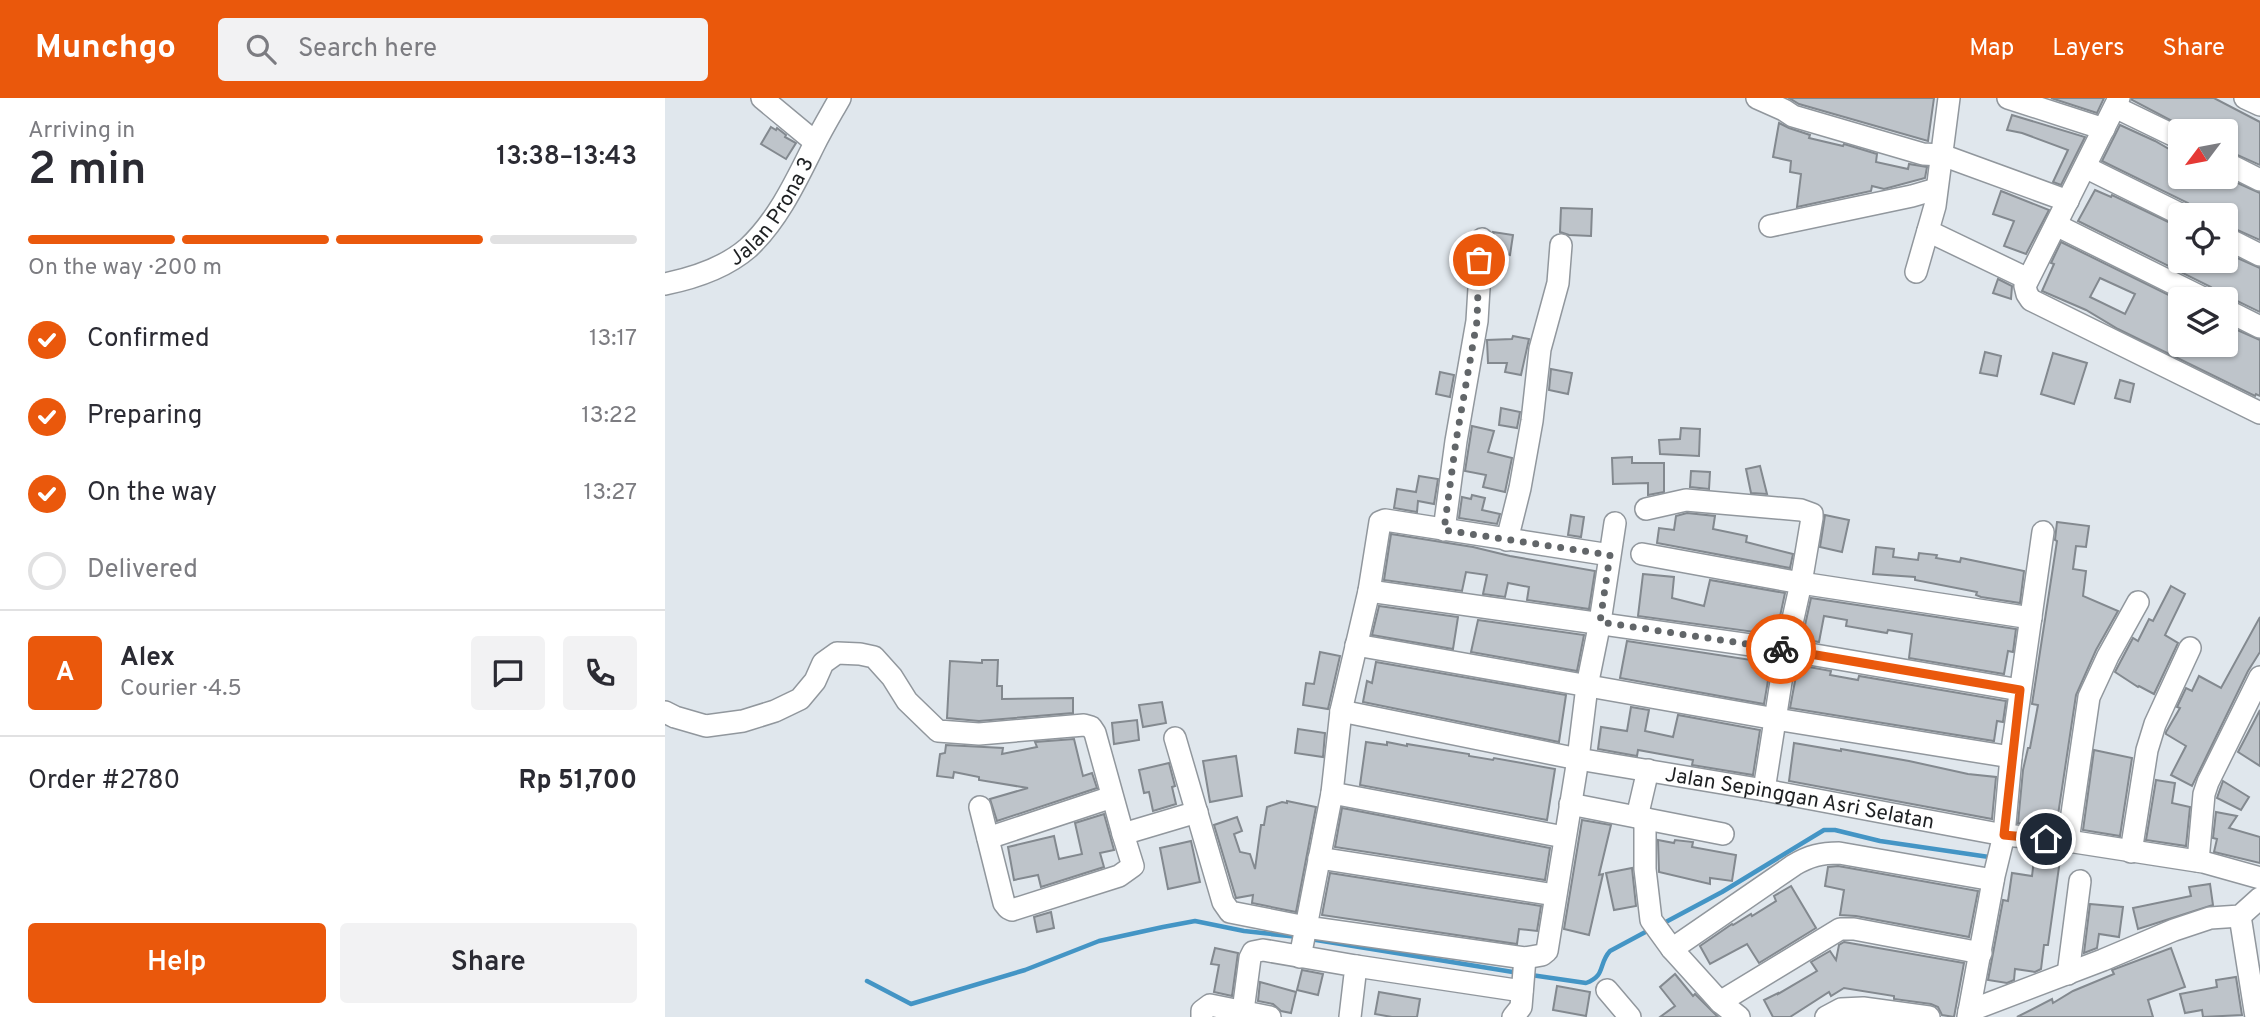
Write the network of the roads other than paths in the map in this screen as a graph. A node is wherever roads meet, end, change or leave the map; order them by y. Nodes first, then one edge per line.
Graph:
1 (762, 98) edge
2 (840, 98) edge
3 (1757, 98) edge
4 (1949, 98) edge
5 (2008, 98) edge
6 (2245, 98) edge
7 (2117, 102) edge
8 (2260, 105) edge
9 (2104, 129) junction
10 (2168, 131) edge
11 (815, 142) junction
12 (1943, 155) junction
13 (2085, 167) junction
14 (2238, 169) edge
15 (2260, 180) edge
16 (1936, 189) junction
17 (2068, 201) junction
18 (2168, 208) edge
19 (2056, 225) junction
20 (1770, 226) dead end
21 (1928, 231) junction
22 (1482, 239) dead end
23 (2238, 244) edge
24 (1561, 245) dead end
25 (2260, 255) edge
26 (1916, 272) dead end
27 (665, 284) edge
28 (2028, 286) junction
29 (2181, 287) edge
30 (2238, 316) edge
31 (2260, 327) edge
32 (2260, 413) edge
33 (1646, 509) dead end
34 (1615, 523) dead end
35 (1444, 530) junction
36 (2043, 532) dead end
37 (1507, 540) junction
38 (1642, 554) dead end
39 (1610, 555) junction
40 (1801, 583) junction
41 (1370, 591) junction
42 (2138, 602) dead end
43 (2031, 618) junction
44 (1600, 622) junction
45 (1356, 645) junction
46 (2190, 648) dead end
47 (1786, 650) junction
48 (2260, 677) edge
49 (1587, 686) junction
50 (2020, 690) junction
51 (1341, 711) junction
52 (665, 712) edge
53 (1776, 719) junction
54 (1175, 738) dead end
55 (2011, 757) junction
56 (1578, 759) junction
57 (1648, 771) junction
58 (1764, 790) junction
59 (1332, 793) junction
60 (1112, 797) junction
61 (1570, 804) junction
62 (980, 807) dead end
63 (1197, 812) junction
64 (1641, 818) junction
65 (1123, 834) junction
66 (1723, 834) dead end
67 (1564, 837) junction
68 (988, 838) junction
69 (2003, 840) junction
70 (2068, 841) junction
71 (2131, 852) junction
72 (1319, 858) junction
73 (2198, 861) junction
74 (1994, 878) junction
75 (2260, 878) edge
76 (2080, 881) dead end
77 (1555, 895) junction
78 (2260, 898) edge
79 (2242, 915) junction
80 (1305, 928) junction
81 (1672, 949) junction
82 (1981, 953) junction
83 (1301, 955) junction
84 (1525, 958) junction
85 (1356, 967) junction
86 (2068, 974) junction
87 (1607, 990) dead end
88 (1522, 991) junction
89 (1720, 1002) junction
90 (1244, 1012) junction
91 (1968, 1014) edge
92 (1202, 1017) edge
93 (1270, 1017) edge
94 (1350, 1017) edge
95 (1513, 1017) edge
96 (1630, 1017) edge
97 (1739, 1017) edge
98 (1826, 1017) edge
99 (1929, 1017) edge
100 (2256, 1017) edge

1 - 11 street
2 - 11 street, Jalan Prona 3
3 - 12 street
4 - 12 street
5 - 9 street
6 - 8 street
7 - 9 street
7 - 10 street
9 - 13 street
11 - 27 street, Jalan Prona 3
12 - 16 street
12 - 17 street
13 - 17 street
13 - 18 street
14 - 15 street
16 - 20 street
16 - 21 street
17 - 19 street
19 - 28 street
19 - 29 street
21 - 26 street
21 - 28 street
22 - 35 street
23 - 25 street
24 - 37 street
28 - 32 street
30 - 31 street
33 - 40 street
34 - 39 street
35 - 37 street
35 - 41 street
36 - 43 street
37 - 39 street
38 - 40 street
39 - 44 street
40 - 43 street
40 - 47 street
41 - 44 street
41 - 45 street
42 - 70 street
43 - 50 street
44 - 47 street
44 - 49 street
45 - 49 street
45 - 51 street
46 - 71 street
47 - 50 street
47 - 53 street
48 - 73 street
49 - 53 street
49 - 56 street
50 - 55 street
51 - 56 street, Jalan Sepinggan Asri Selatan
51 - 59 street
52 - 60 street
53 - 55 street
53 - 58 street
54 - 63 street
55 - 69 street
56 - 57 street, Jalan Sepinggan Asri Selatan
56 - 61 street
57 - 58 street, Jalan Sepinggan Asri Selatan
57 - 64 street
58 - 69 street, Jalan Sepinggan Asri Selatan
59 - 67 street
59 - 72 street
60 - 65 street
60 - 68 street
61 - 64 street
61 - 67 street
62 - 68 street
63 - 65 street
63 - 80 street
64 - 66 street
64 - 81 street
65 - 68 street
67 - 77 street
69 - 70 street, Jalan Sepinggan Asri Selatan
69 - 74 street
70 - 71 street, Jalan Sepinggan Asri Selatan
71 - 73 street, Jalan Sepinggan Asri Selatan
72 - 77 street
72 - 80 street
73 - 75 street, Jalan Sepinggan Asri Selatan
74 - 81 street
74 - 82 street
76 - 86 street
77 - 84 street
78 - 79 street
79 - 86 street
79 - 100 street
80 - 83 street
80 - 84 street
81 - 89 street
82 - 89 street
82 - 91 street
83 - 85 street
83 - 90 street
84 - 88 street
85 - 88 street
85 - 94 street
86 - 91 street
87 - 96 street
88 - 95 street
89 - 97 street
90 - 92 street
90 - 93 street
98 - 99 street

